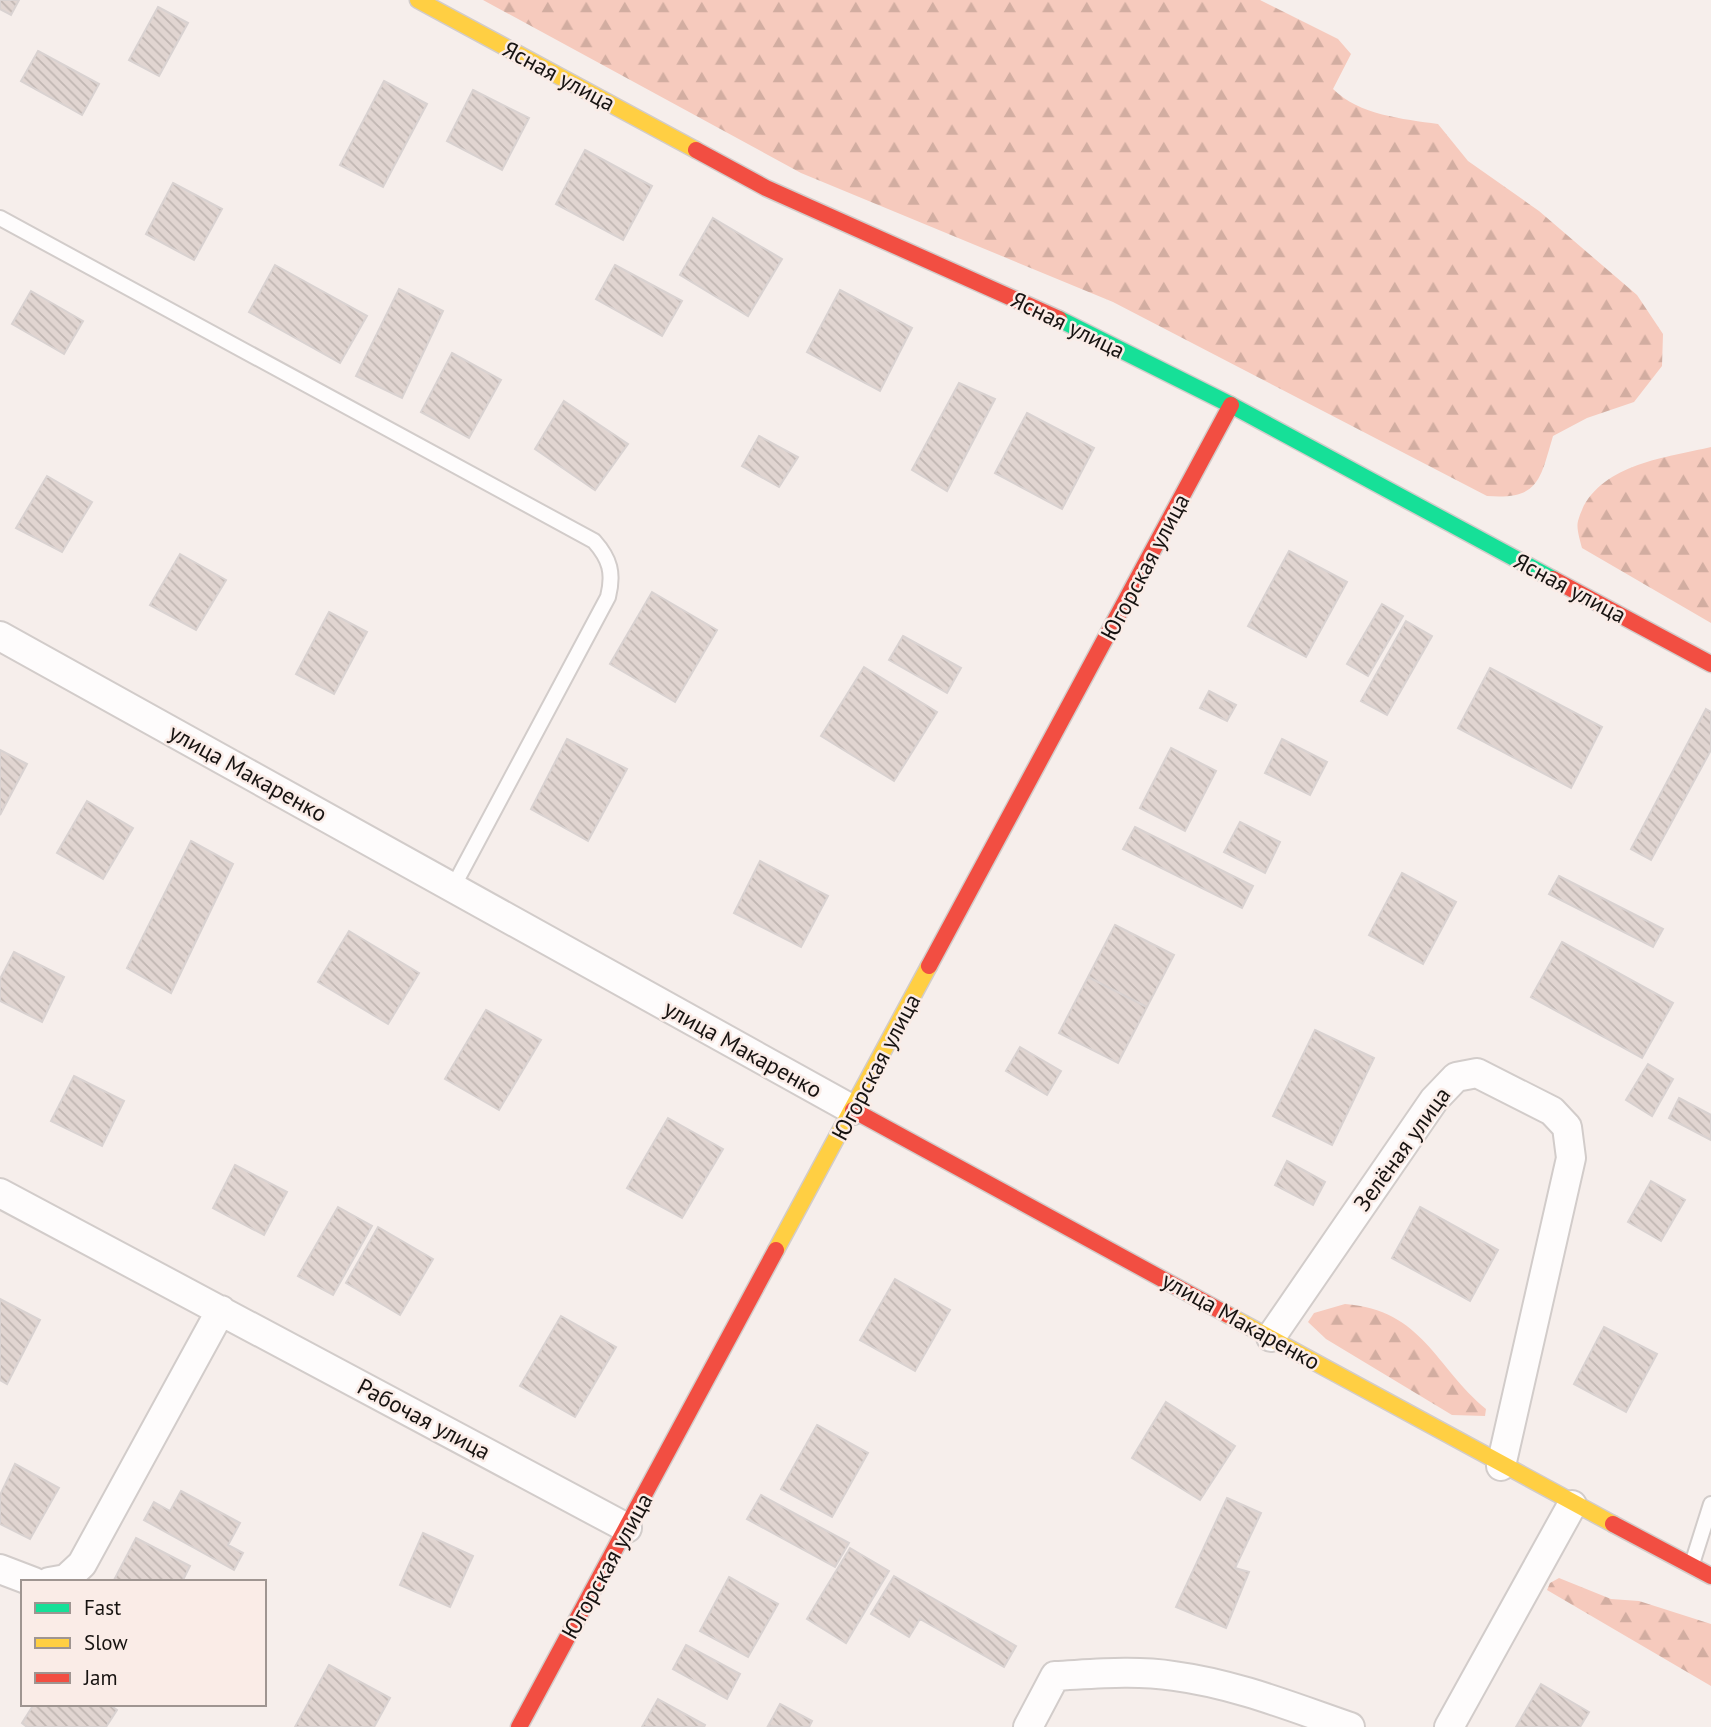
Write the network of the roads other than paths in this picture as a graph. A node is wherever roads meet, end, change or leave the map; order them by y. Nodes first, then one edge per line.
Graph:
1 (418, 0) edge
2 (0, 218) edge
3 (1231, 405) junction
4 (0, 636) edge
5 (1711, 664) edge
6 (452, 889) junction
7 (853, 1110) junction
8 (0, 1193) edge
9 (221, 1310) junction
10 (1271, 1337) junction
11 (1502, 1466) junction
12 (1711, 1504) edge
13 (1572, 1505) junction
14 (627, 1528) junction
15 (1691, 1566) junction
16 (0, 1569) edge
17 (1711, 1576) edge
18 (29, 1580) edge
19 (60, 1580) edge
20 (519, 1727) edge
21 (1028, 1727) edge
22 (1350, 1727) edge
23 (1449, 1727) edge

1 - 3 street, Ясная улица
2 - 6 lane
3 - 5 street, Ясная улица
3 - 7 street, Югорская улица
4 - 6 street, улица Макаренко
6 - 7 street, улица Макаренко
7 - 10 street, улица Макаренко
7 - 14 street, Югорская улица
8 - 9 street, Рабочая улица
9 - 14 street, Рабочая улица
9 - 19 street
10 - 11 street, улица Макаренко
10 - 11 street, Зелёная улица
11 - 13 street, улица Макаренко
12 - 15 lane
13 - 15 street, улица Макаренко
13 - 23 street
14 - 20 street, Югорская улица
15 - 17 street, улица Макаренко
16 - 18 street
21 - 22 street

